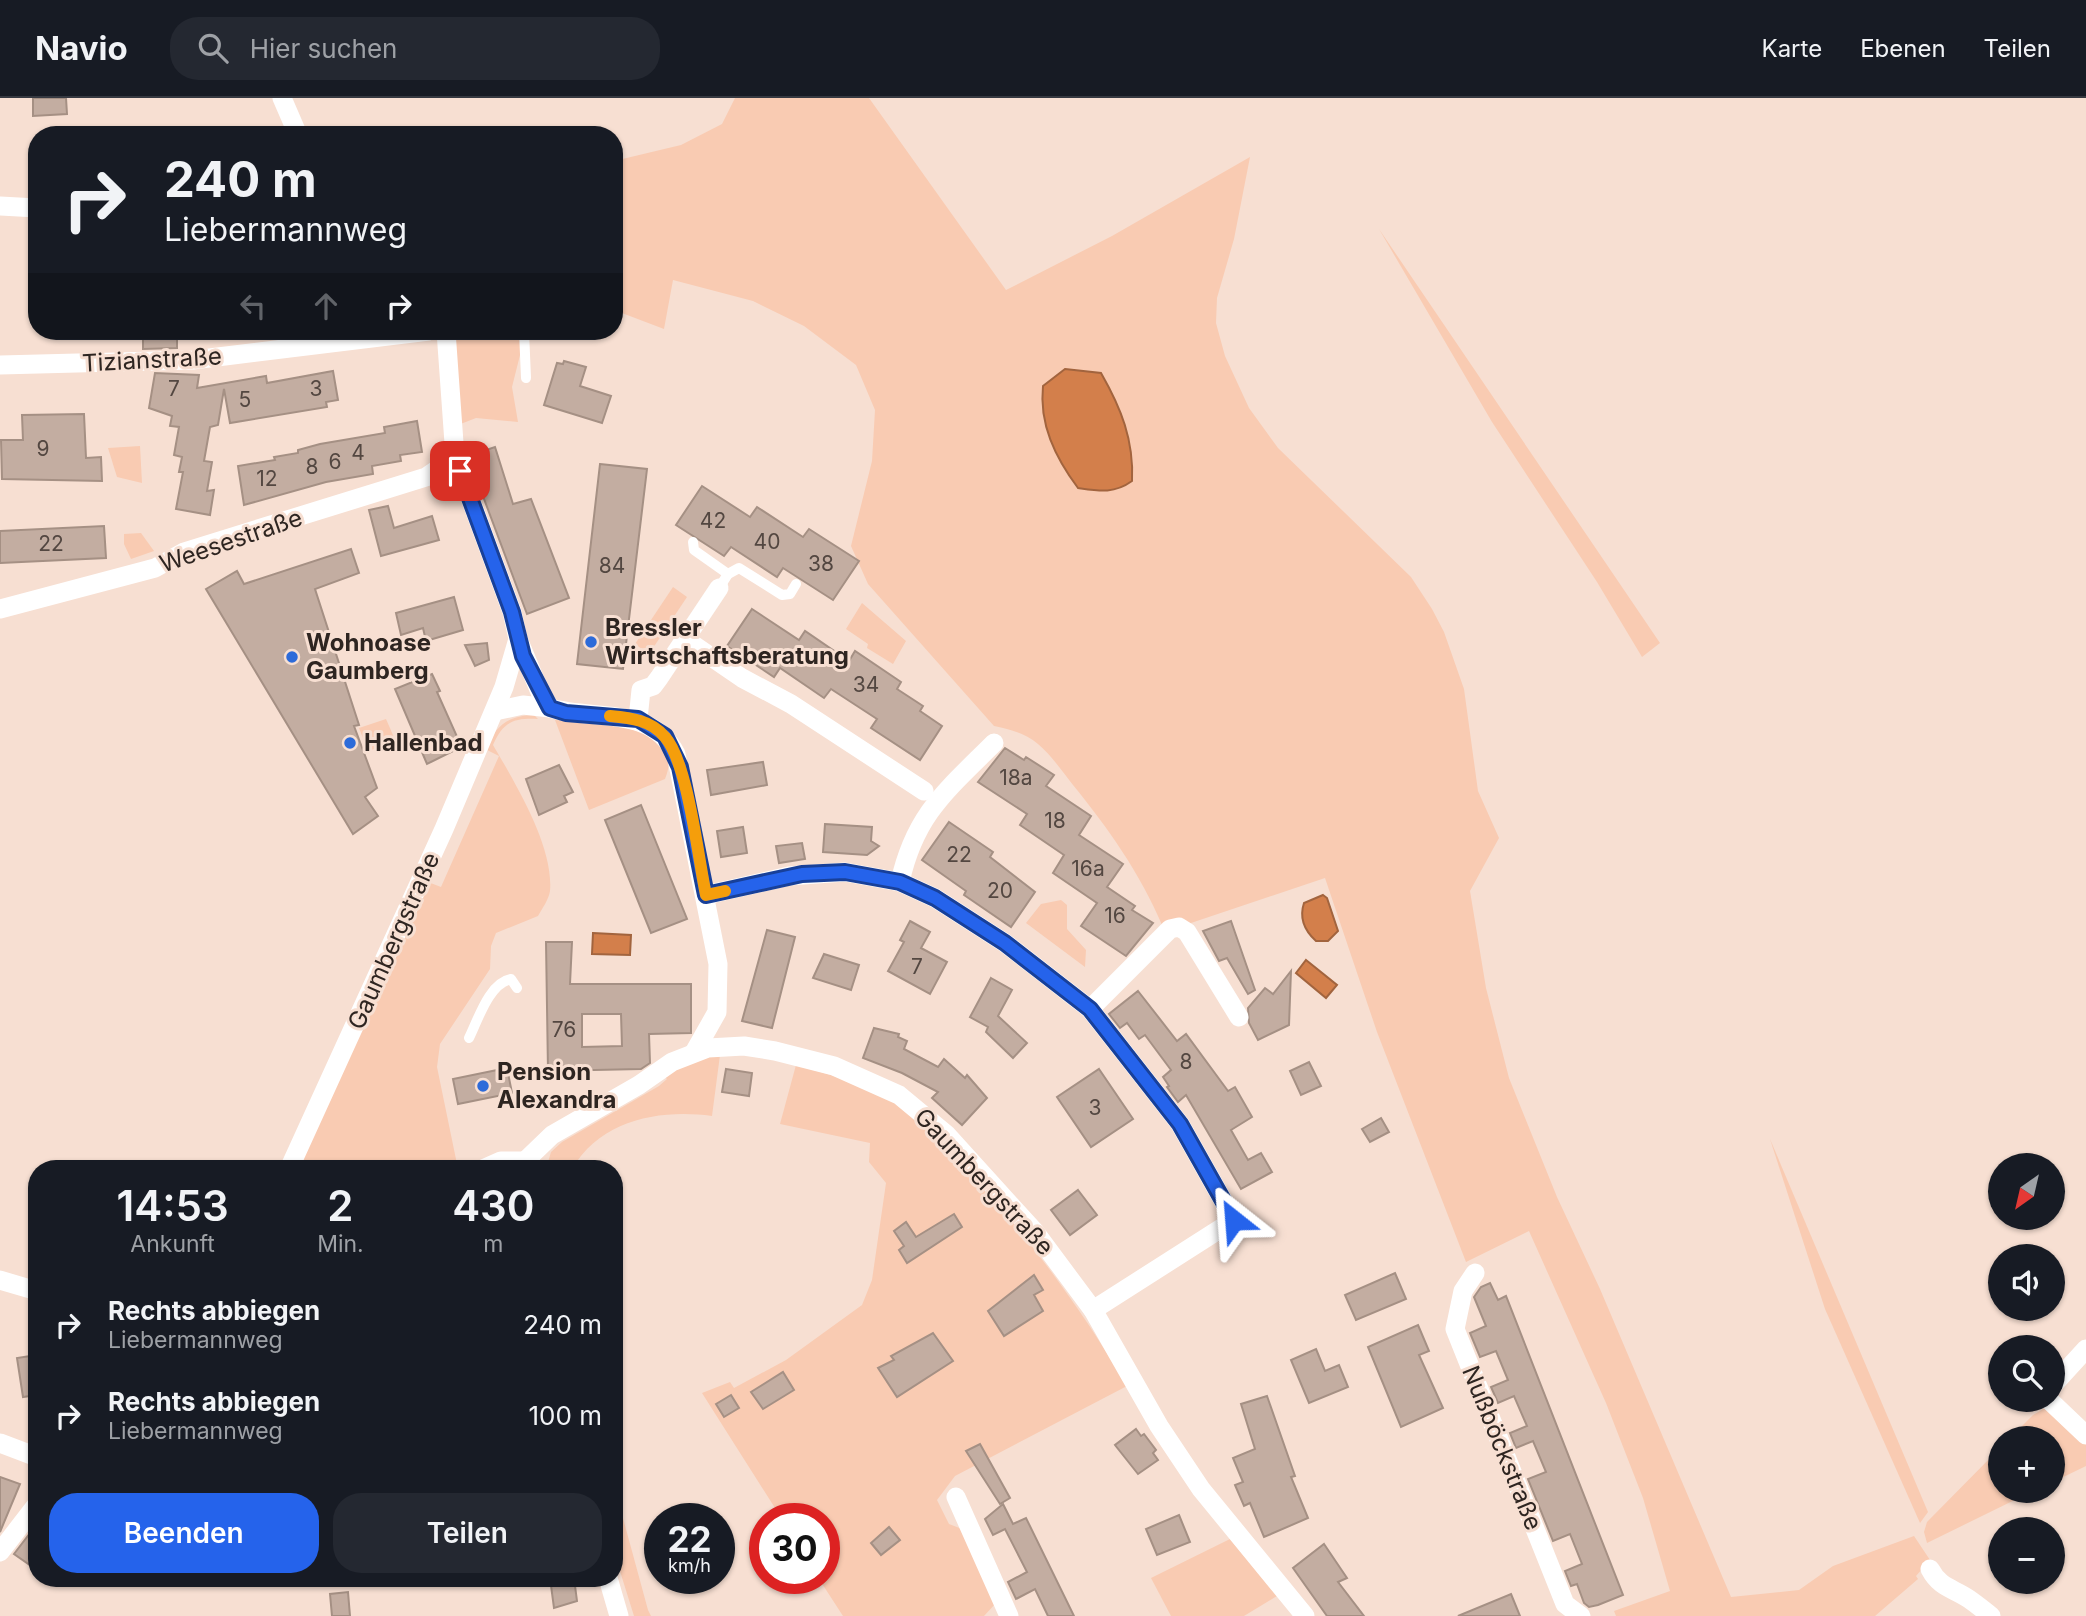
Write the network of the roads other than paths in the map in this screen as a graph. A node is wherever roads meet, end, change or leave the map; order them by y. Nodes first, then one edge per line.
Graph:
1 (282, 98) edge
2 (294, 126) edge
3 (0, 206) edge
4 (28, 208) edge
5 (356, 340) edge
6 (447, 340) edge
7 (524, 340) edge
8 (0, 365) edge
9 (526, 378) dead end
10 (455, 457) junction
11 (692, 542) dead end
12 (723, 581) junction
13 (796, 584) dead end
14 (0, 609) edge
15 (518, 639) junction
16 (685, 639) junction
17 (550, 708) junction
18 (495, 711) junction
19 (638, 719) junction
20 (993, 743) dead end
21 (924, 791) dead end
22 (900, 882) junction
23 (706, 895) junction
24 (517, 988) dead end
25 (1090, 1009) junction
26 (717, 1012) junction
27 (1239, 1017) dead end
28 (470, 1038) dead end
29 (744, 1046) junction
30 (695, 1051) junction
31 (293, 1160) edge
32 (531, 1160) edge
33 (1475, 1272) dead end
34 (0, 1280) edge
35 (28, 1288) edge
36 (1093, 1310) junction
37 (2086, 1349) edge
38 (2065, 1372) edge
39 (2062, 1412) edge
40 (2086, 1434) edge
41 (0, 1443) edge
42 (28, 1454) edge
43 (956, 1497) dead end
44 (28, 1516) edge
45 (0, 1552) edge
46 (1930, 1569) dead end
47 (611, 1587) edge
48 (619, 1616) edge
49 (1009, 1616) edge
50 (1305, 1616) edge
51 (1581, 1616) edge
52 (1991, 1616) edge

1 - 2 street
3 - 4 street
5 - 8 street, Tizianstraße
6 - 10 street
7 - 9 lane
10 - 14 street, Weesestraße
10 - 15 street
11 - 12 lane
12 - 13 lane
12 - 16 street
15 - 17 street
15 - 18 street, Gaumbergstraße
16 - 19 street
16 - 21 street
17 - 18 street
17 - 19 street
18 - 31 street, Gaumbergstraße
19 - 23 street
20 - 22 street
22 - 23 street
22 - 25 street
23 - 26 street
24 - 28 lane
25 - 27 street
25 - 36 street
26 - 29 street
26 - 30 street
29 - 30 street, Gaumbergstraße
29 - 36 street, Gaumbergstraße
30 - 32 street, Gaumbergstraße
33 - 51 street, Nußböckstraße
34 - 35 street
36 - 50 street, Gaumbergstraße
37 - 38 street
39 - 40 street
41 - 42 street
43 - 49 street
44 - 45 street
46 - 52 street
47 - 48 street

